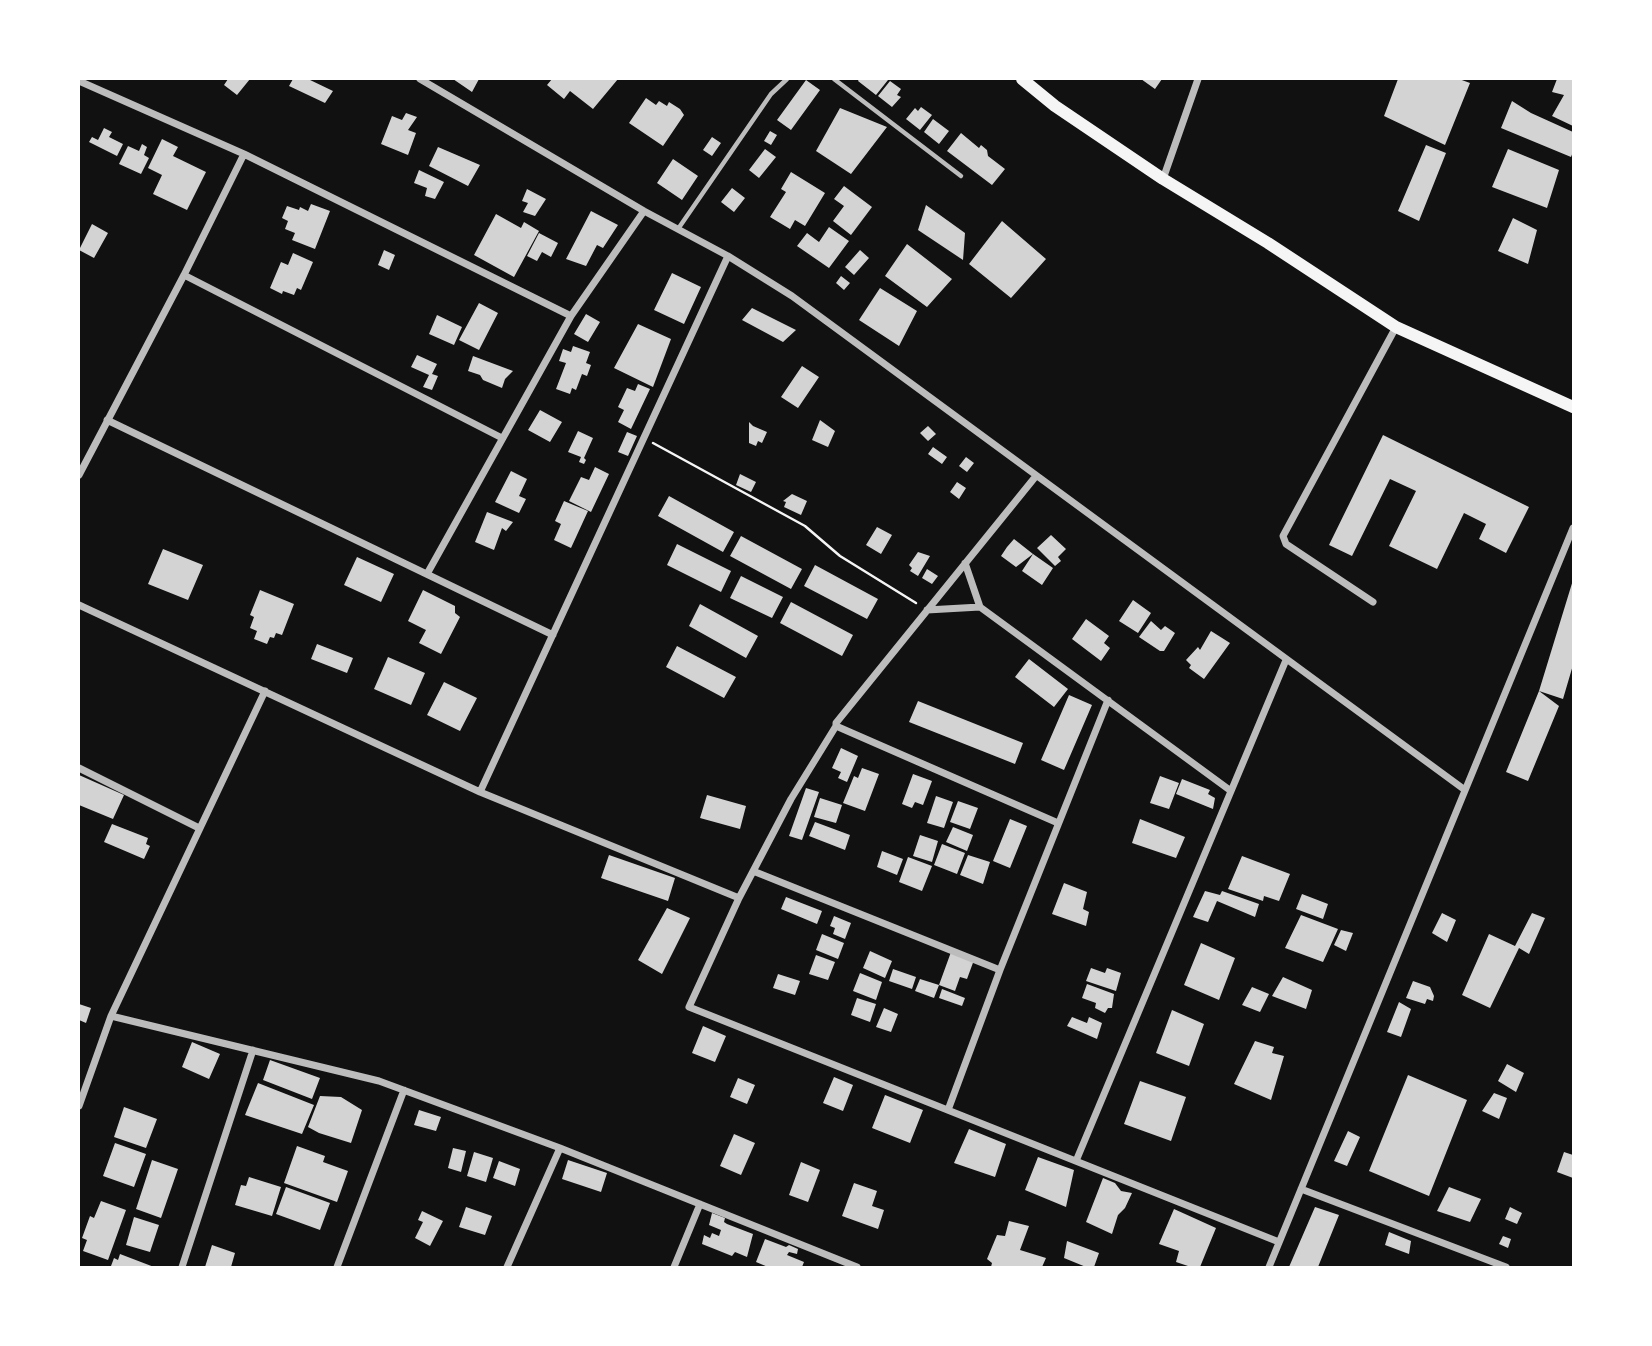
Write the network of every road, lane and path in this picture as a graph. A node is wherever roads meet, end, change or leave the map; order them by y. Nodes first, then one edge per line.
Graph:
1 (420, 79) edge
2 (787, 79) edge
3 (834, 79) edge
4 (1022, 79) edge
5 (1198, 79) edge
6 (79, 81) edge
7 (244, 154) junction
8 (961, 176) dead end
9 (1163, 180) junction
10 (644, 211) junction
11 (678, 229) junction
12 (728, 257) junction
13 (184, 275) junction
14 (571, 316) junction
15 (1396, 327) junction
16 (1573, 407) edge
17 (107, 420) junction
18 (502, 438) junction
19 (644, 438) junction
20 (79, 475) edge
21 (1036, 476) junction
22 (1573, 528) edge
23 (965, 563) junction
24 (427, 574) junction
25 (1373, 602) dead end
26 (79, 605) edge
27 (980, 607) junction
28 (927, 610) junction
29 (553, 635) junction
30 (1286, 660) junction
31 (265, 691) junction
32 (1108, 700) junction
33 (836, 726) junction
34 (79, 768) edge
35 (1465, 790) junction
36 (1231, 791) junction
37 (480, 792) junction
38 (1058, 823) junction
39 (199, 828) junction
40 (753, 871) junction
41 (738, 898) junction
42 (1000, 970) junction
43 (111, 1016) junction
44 (253, 1050) junction
45 (404, 1090) junction
46 (79, 1106) edge
47 (947, 1110) junction
48 (560, 1148) junction
49 (1076, 1161) junction
50 (1301, 1189) junction
51 (700, 1204) junction
52 (1279, 1242) junction
53 (831, 1257) junction
54 (182, 1267) edge
55 (337, 1267) edge
56 (507, 1267) edge
57 (674, 1267) edge
58 (827, 1267) edge
59 (857, 1267) edge
60 (1269, 1267) edge
61 (1506, 1267) edge

1 - 10 street
2 - 11 lane
3 - 8 lane
4 - 9 main road
5 - 9 street
6 - 7 street
7 - 13 street
7 - 14 street
9 - 15 main road
10 - 11 street
10 - 14 street
11 - 12 street
12 - 19 street
12 - 21 street
13 - 17 street
13 - 18 street
14 - 18 street
15 - 16 main road
15 - 25 street
17 - 20 street
17 - 24 street
18 - 24 street
19 - 28 path
19 - 29 street
21 - 23 street
21 - 30 street
22 - 35 street
23 - 27 street
23 - 28 street
24 - 29 street
26 - 31 street
27 - 28 street
27 - 32 street
28 - 33 street
29 - 37 street
30 - 35 street
30 - 36 street
31 - 37 street
31 - 39 street
32 - 36 street
32 - 38 street
33 - 38 street
33 - 40 street
34 - 39 street
35 - 50 street
36 - 49 street
37 - 41 street
38 - 42 street
39 - 43 street
40 - 41 street
40 - 42 street
41 - 47 street
42 - 47 street
43 - 44 street
43 - 46 street
44 - 45 street
44 - 54 street
45 - 48 street
45 - 55 street
47 - 49 street
48 - 51 street
48 - 56 street
49 - 52 street
50 - 52 street
50 - 61 street
51 - 53 street
51 - 57 street
52 - 60 street
53 - 58 street
53 - 59 street

